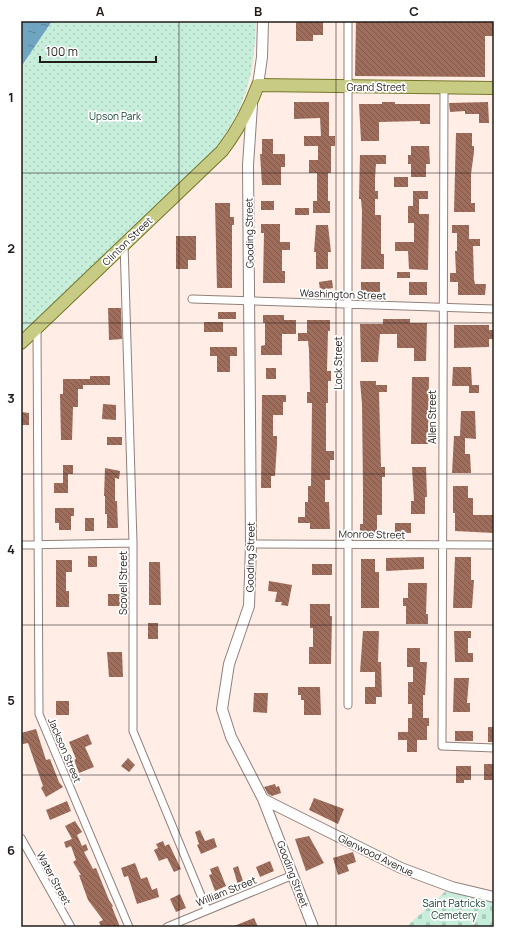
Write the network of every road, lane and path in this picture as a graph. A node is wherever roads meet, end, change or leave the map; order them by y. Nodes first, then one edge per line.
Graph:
1 (263, 21) edge
2 (348, 21) edge
3 (258, 85) junction
4 (348, 88) junction
5 (444, 88) junction
6 (494, 88) edge
7 (252, 101) junction
8 (232, 138) junction
9 (248, 165) junction
10 (124, 242) junction
11 (192, 299) dead end
12 (250, 300) junction
13 (347, 305) junction
14 (442, 307) junction
15 (494, 309) edge
16 (37, 328) junction
17 (21, 344) edge
18 (133, 543) junction
19 (348, 543) junction
20 (37, 544) junction
21 (250, 544) junction
22 (442, 544) junction
23 (21, 545) edge
24 (494, 545) edge
25 (348, 705) dead end
26 (494, 748) edge
27 (264, 799) junction
28 (21, 838) edge
29 (293, 875) junction
30 (494, 897) edge
31 (206, 910) junction
32 (70, 927) edge
33 (129, 927) edge
34 (168, 927) edge
35 (313, 927) edge

1 - 3 street, Gooding Street
2 - 4 street, Lock Street
3 - 4 main road, Grand Street
3 - 7 main road, Gooding Street
4 - 5 main road, Grand Street
4 - 13 street, Lock Street
5 - 6 main road, Grand Street
5 - 14 street, Allen Street
7 - 8 main road, Gooding Street
7 - 9 street, Gooding Street
8 - 9 street, Gooding Street
8 - 10 main road, Clinton Street
9 - 12 street, Gooding Street
10 - 16 main road, Clinton Street
10 - 18 street, Scovell Street
11 - 12 street, Washington Street
12 - 13 street, Washington Street
12 - 21 street, Gooding Street
13 - 14 street, Washington Street
13 - 19 street, Lock Street
14 - 15 street, Washington Street
14 - 22 street, Allen Street
16 - 17 main road, Clinton Street
16 - 20 street, Jackson Street
18 - 20 street
18 - 31 street, Scovell Street
19 - 21 street, Monroe Street
19 - 22 street, Monroe Street
19 - 25 street, Lock Street
20 - 23 street
20 - 33 street, Jackson Street
21 - 27 street, Gooding Street
22 - 24 street, Monroe Street
22 - 26 street, Allen Street
27 - 29 street, Gooding Street
27 - 30 street, Glenwood Avenue
28 - 32 street, Water Street
29 - 31 street, William Street
29 - 35 street, Gooding Street
31 - 34 street, William Street

